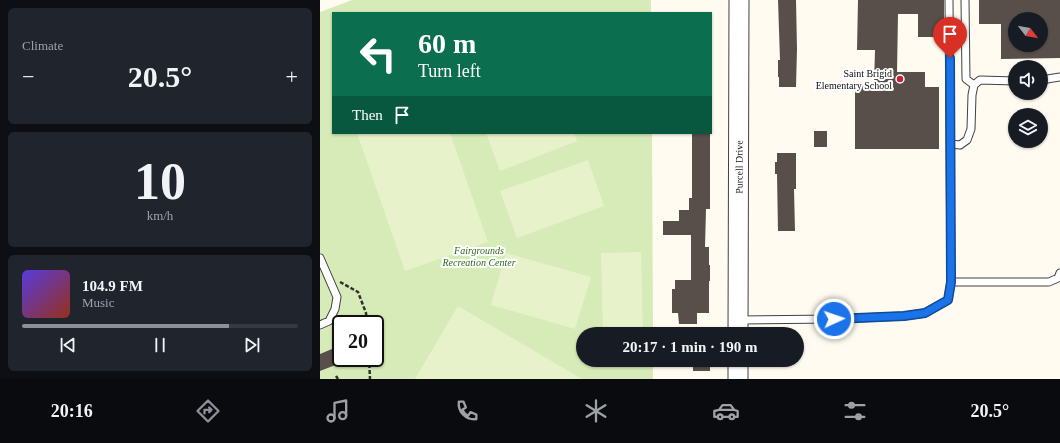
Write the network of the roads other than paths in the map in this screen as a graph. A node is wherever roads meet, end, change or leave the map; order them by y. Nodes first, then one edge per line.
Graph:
1 (739, 0) edge
2 (949, 0) edge
3 (965, 0) edge
4 (1060, 77) edge
5 (1048, 79) edge
6 (1008, 81) edge
7 (974, 85) junction
8 (950, 144) junction
9 (320, 258) edge
10 (1060, 273) edge
11 (951, 282) junction
12 (320, 325) edge
13 (738, 327) edge
14 (738, 367) edge
15 (738, 379) edge

1 - 13 street, Purcell Drive
2 - 8 lane
3 - 7 lane
4 - 5 lane
6 - 7 lane
7 - 8 lane
8 - 11 lane
9 - 12 lane
10 - 11 lane
11 - 13 lane
14 - 15 street

